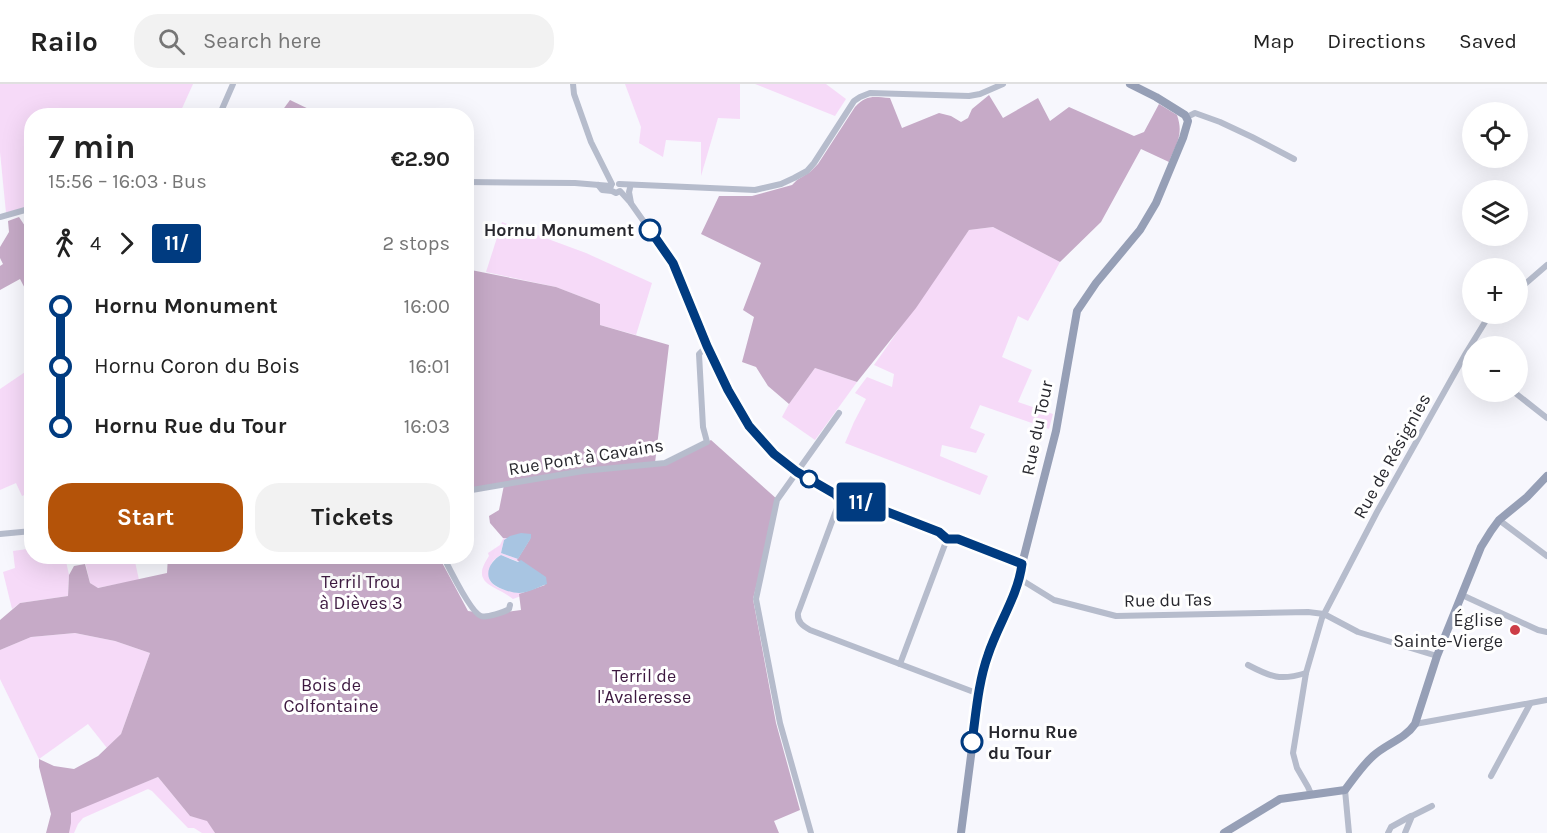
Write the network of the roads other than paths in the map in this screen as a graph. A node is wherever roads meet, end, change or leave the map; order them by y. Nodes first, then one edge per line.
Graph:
1 (233, 84) edge
2 (573, 84) edge
3 (1003, 84) edge
4 (1130, 84) edge
5 (222, 108) edge
6 (1187, 117) junction
7 (1294, 159) dead end
8 (607, 174) junction
9 (474, 182) edge
10 (599, 185) junction
11 (616, 187) junction
12 (632, 187) junction
13 (631, 203) junction
14 (24, 210) edge
15 (0, 217) edge
16 (1547, 265) edge
17 (1528, 281) edge
18 (707, 346) junction
19 (1462, 360) edge
20 (1527, 402) edge
21 (839, 413) dead end
22 (1547, 418) edge
23 (797, 472) junction
24 (1547, 476) edge
25 (474, 490) edge
26 (840, 500) junction
27 (1499, 520) junction
28 (24, 532) edge
29 (0, 534) edge
30 (947, 539) junction
31 (1547, 556) edge
32 (447, 564) edge
33 (1022, 564) junction
34 (1020, 579) junction
35 (1462, 595) junction
36 (510, 605) dead end
37 (1323, 616) junction
38 (1546, 630) edge
39 (1437, 656) junction
40 (900, 664) junction
41 (1248, 665) dead end
42 (1306, 673) junction
43 (979, 694) junction
44 (1547, 700) edge
45 (1530, 704) junction
46 (1415, 724) junction
47 (1491, 776) dead end
48 (1345, 790) junction
49 (1311, 794) junction
50 (1432, 806) dead end
51 (1412, 816) junction
52 (811, 833) edge
53 (961, 833) edge
54 (1224, 833) edge
55 (1349, 833) edge
56 (1388, 833) edge
57 (1405, 833) edge

1 - 5 street
2 - 8 street
3 - 12 street
4 - 6 street
6 - 7 street
6 - 33 street, Rue du Tour
8 - 10 street
8 - 11 street
9 - 10 street
10 - 11 street
11 - 12 street
11 - 13 street
12 - 13 street
13 - 18 street
14 - 15 street
16 - 17 street
18 - 23 street
18 - 25 street, Rue Pont à Cavains
19 - 37 street, Rue de Résignies
20 - 22 street
21 - 23 street
23 - 26 street
23 - 52 street
24 - 27 street
26 - 30 street
26 - 40 street
27 - 31 street
27 - 35 street
28 - 29 street
30 - 33 street
30 - 40 street
32 - 36 street
33 - 34 street, Rue du Tour
34 - 37 street, Rue du Tas
34 - 43 street, Rue du Tour
35 - 38 street
35 - 39 street
37 - 39 street
37 - 42 street, Rue de Résignies
39 - 46 street
40 - 43 street
41 - 42 street
42 - 49 street
43 - 53 street, Rue du Tour
44 - 45 street
45 - 46 street
45 - 47 street
46 - 48 street
48 - 49 street
48 - 55 street
49 - 54 street
50 - 51 street
51 - 56 street
51 - 57 street

